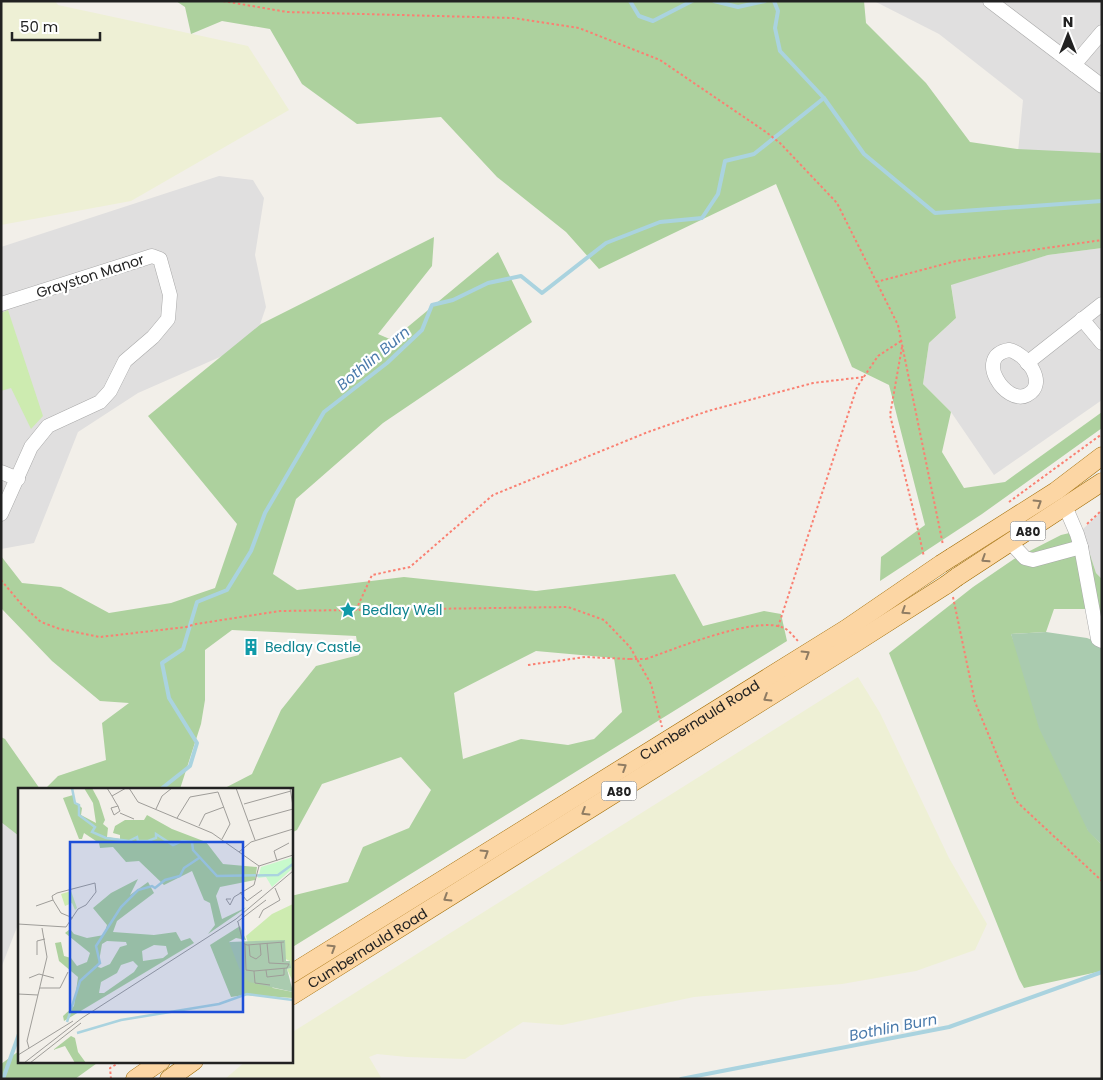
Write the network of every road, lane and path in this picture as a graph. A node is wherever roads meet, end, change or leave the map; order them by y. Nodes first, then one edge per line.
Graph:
1 (223, 1) edge
2 (990, 1) edge
3 (1102, 32) edge
4 (1074, 65) junction
5 (1102, 86) edge
6 (1102, 240) edge
7 (876, 282) junction
8 (1, 304) edge
9 (1102, 304) edge
10 (1082, 318) junction
11 (901, 341) junction
12 (1102, 343) edge
13 (902, 346) junction
14 (1027, 363) dead end
15 (864, 377) junction
16 (1102, 434) edge
17 (1102, 456) edge
18 (1, 472) edge
19 (18, 479) junction
20 (1102, 482) edge
21 (1006, 505) dead end
22 (1066, 506) junction
23 (1102, 510) edge
24 (1, 514) edge
25 (1079, 540) junction
26 (1010, 542) junction
27 (940, 558) junction
28 (1, 580) edge
29 (952, 586) junction
30 (356, 610) junction
31 (778, 627) junction
32 (1102, 641) edge
33 (806, 654) junction
34 (528, 665) dead end
35 (662, 727) dead end
36 (1102, 881) edge
37 (292, 973) edge
38 (292, 995) edge
39 (120, 1062) edge
40 (193, 1062) edge
41 (157, 1064) edge
42 (111, 1079) edge
43 (126, 1079) edge
44 (135, 1079) edge
45 (168, 1079) edge

1 - 7 path
2 - 4 street
3 - 4 street
4 - 5 street
6 - 7 path
7 - 11 path
8 - 19 street, Grayston Manor
9 - 10 street
10 - 12 street
10 - 14 street
11 - 13 path
11 - 15 path
13 - 27 path
13 - 27 path
15 - 30 path
15 - 31 path
16 - 21 path
27 -> 17 main road, Cumbernauld Road / A80
18 - 19 street
19 - 24 street, Grayston Manor
20 - 22 main road, Cumbernauld Road / A80
22 - 25 street
22 - 26 main road, Cumbernauld Road / A80
23 - 25 path
25 - 26 street
25 - 32 street
26 -> 29 main road, Cumbernauld Road / A80
27 - 33 main road, Cumbernauld Road / A80
28 - 30 path
29 - 36 path
29 -> 38 main road, Cumbernauld Road / A80
30 - 35 path
31 - 33 path
31 - 34 path, bridge
37 -> 33 main road, Cumbernauld Road / A80
39 - 42 path
40 - 45 main road
41 - 43 main road
41 - 44 main road

